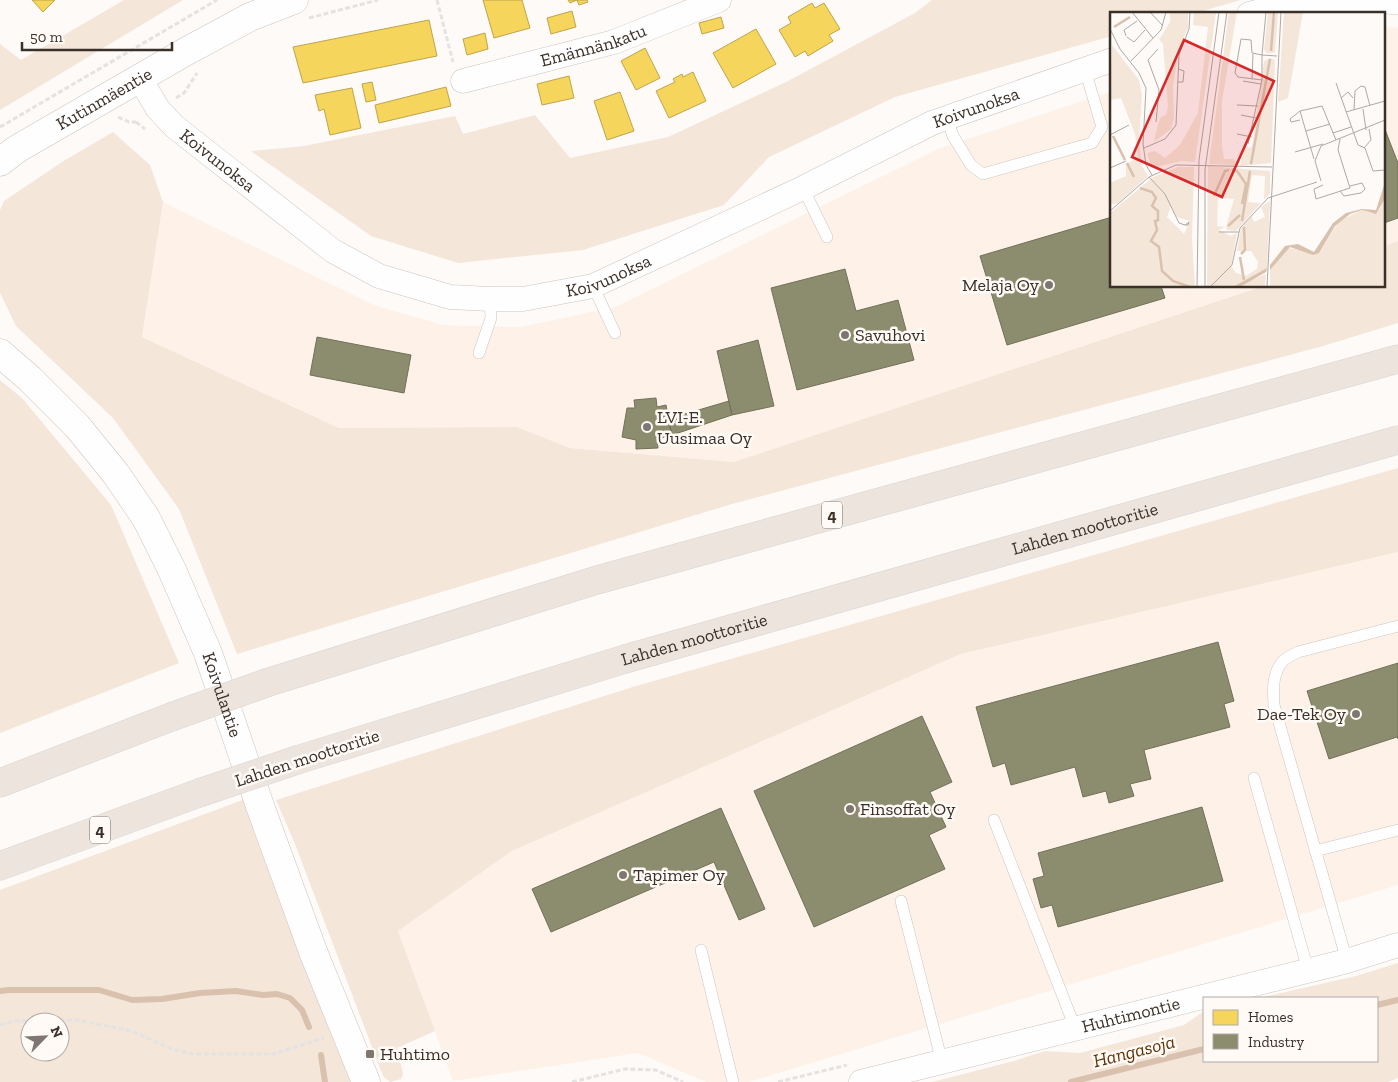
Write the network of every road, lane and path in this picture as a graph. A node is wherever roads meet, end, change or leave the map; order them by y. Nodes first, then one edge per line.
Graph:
1 (217, 0) edge
2 (378, 0) edge
3 (437, 0) edge
4 (717, 0) edge
5 (1398, 2) edge
6 (1319, 8) edge
7 (299, 10) edge
8 (1256, 12) edge
9 (1110, 61) edge
10 (1085, 70) junction
11 (197, 72) dead end
12 (140, 79) junction
13 (463, 81) joint
14 (158, 109) junction
15 (115, 116) dead end
16 (947, 118) junction
17 (136, 122) junction
18 (0, 127) edge
19 (151, 134) dead end
20 (0, 162) edge
21 (803, 188) junction
22 (826, 237) dead end
23 (593, 286) junction
24 (490, 300) junction
25 (615, 333) dead end
26 (0, 352) edge
27 (479, 353) dead end
28 (1398, 359) edge
29 (1398, 440) edge
30 (1398, 626) edge
31 (1254, 778) dead end
32 (0, 783) edge
33 (994, 820) dead end
34 (1398, 830) edge
35 (1315, 851) junction
36 (0, 866) edge
37 (901, 900) dead end
38 (1398, 945) edge
39 (701, 950) dead end
40 (1347, 961) junction
41 (1308, 970) junction
42 (1203, 997) edge
43 (1204, 997) edge
44 (0, 1025) edge
45 (1076, 1030) junction
46 (324, 1038) dead end
47 (942, 1062) junction
48 (366, 1082) edge
49 (572, 1082) edge
50 (683, 1082) edge
51 (733, 1082) edge
52 (861, 1082) edge

1 - 18 path
2 - 7 path
3 - 13 path
4 - 13 street, Emännänkatu
5 - 6 street
6 - 8 street
7 - 12 street, Kutinmäentie
9 - 10 street, Koivunoksa
10 - 16 street, Koivunoksa
10 - 16 lane
11 - 14 path
12 - 14 street, Koivunoksa
12 - 20 street, Kutinmäentie
14 - 17 path
14 - 24 street, Koivunoksa
15 - 17 path
16 - 21 street, Koivunoksa
17 - 19 path
21 - 22 lane
21 - 23 street, Koivunoksa
23 - 24 street, Koivunoksa
23 - 25 lane
24 - 27 lane
26 - 48 street, Koivulantie
28 - 32 highway, 4, bridge
29 - 36 highway, Lahden moottoritie / 4, bridge
30 - 35 lane
31 - 41 lane
33 - 45 lane
34 - 35 lane
35 - 40 lane
37 - 47 lane
38 - 40 street, Huhtimontie
39 - 51 lane
40 - 41 street, Huhtimontie
41 - 43 street, Huhtimontie
42 - 45 street, Huhtimontie
44 - 46 path
45 - 47 street, Huhtimontie
47 - 52 street, Huhtimontie
49 - 50 path

